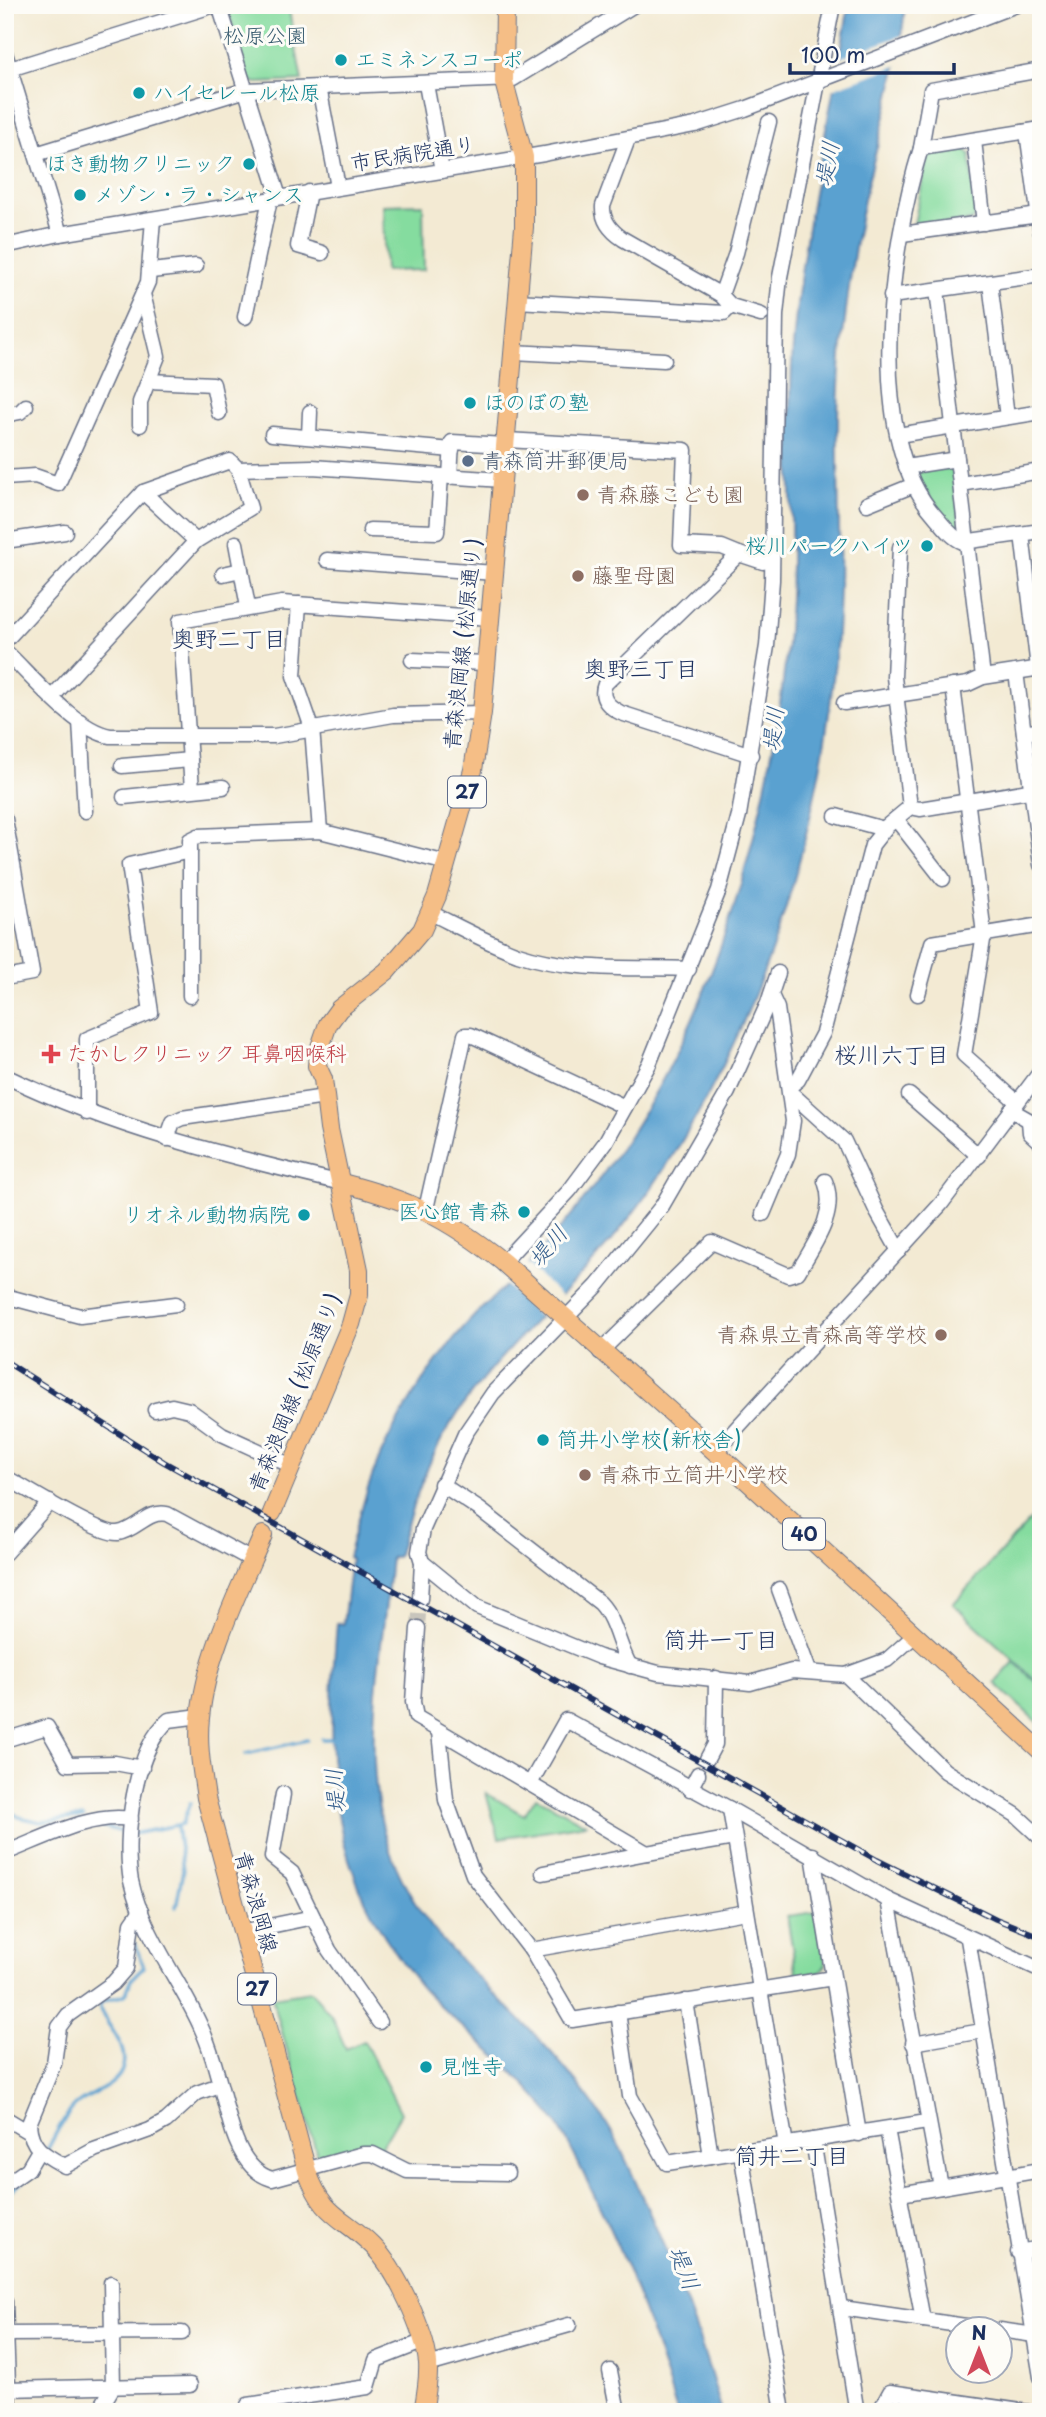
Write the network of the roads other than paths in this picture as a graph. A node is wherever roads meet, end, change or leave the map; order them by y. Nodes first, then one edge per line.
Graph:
1 (217, 5) edge
2 (505, 5) edge
3 (634, 5) edge
4 (833, 5) edge
5 (1016, 5) edge
6 (5, 53) edge
7 (10, 69) junction
8 (1041, 70) edge
9 (820, 80) junction
10 (504, 82) junction
11 (426, 84) junction
12 (318, 87) junction
13 (246, 90) junction
14 (769, 122) dead end
15 (1034, 130) edge
16 (628, 139) junction
17 (974, 141) junction
18 (921, 148) junction
19 (36, 154) junction
20 (524, 157) junction
21 (442, 171) junction
22 (338, 187) junction
23 (309, 192) junction
24 (275, 198) junction
25 (1039, 215) junction
26 (153, 219) junction
27 (984, 223) junction
28 (1041, 233) edge
29 (60, 234) junction
30 (902, 234) junction
31 (5, 246) edge
32 (322, 253) dead end
33 (195, 266) dead end
34 (151, 271) junction
35 (1041, 275) edge
36 (990, 283) junction
37 (937, 290) junction
38 (143, 294) junction
39 (721, 295) junction
40 (891, 296) junction
41 (517, 300) junction
42 (732, 306) junction
43 (761, 315) dead end
44 (245, 317) dead end
45 (513, 352) junction
46 (664, 360) dead end
47 (149, 381) junction
48 (26, 406) dead end
49 (310, 412) dead end
50 (1041, 412) edge
51 (219, 413) dead end
52 (5, 415) edge
53 (1007, 417) junction
54 (140, 425) dead end
55 (953, 427) junction
56 (272, 434) dead end
57 (898, 435) junction
58 (309, 436) junction
59 (506, 442) junction
60 (365, 443) junction
61 (452, 450) junction
62 (957, 459) junction
63 (906, 467) junction
64 (238, 469) junction
65 (363, 470) junction
66 (1041, 471) edge
67 (445, 476) junction
68 (5, 478) edge
69 (502, 480) junction
70 (961, 484) junction
71 (914, 485) junction
72 (143, 492) junction
73 (867, 504) dead end
74 (370, 530) dead end
75 (1041, 531) edge
76 (65, 532) dead end
77 (1022, 534) junction
78 (5, 541) edge
79 (196, 541) junction
80 (967, 542) junction
81 (236, 543) dead end
82 (900, 547) dead end
83 (739, 554) junction
84 (327, 560) dead end
85 (763, 562) dead end
86 (241, 570) junction
87 (494, 573) junction
88 (223, 574) dead end
89 (299, 604) junction
90 (248, 607) junction
91 (490, 618) junction
92 (5, 641) edge
93 (5, 651) edge
94 (412, 660) dead end
95 (486, 663) junction
96 (1039, 668) edge
97 (1016, 672) junction
98 (983, 677) junction
99 (953, 687) junction
100 (895, 695) junction
101 (53, 696) junction
102 (844, 703) dead end
103 (482, 713) junction
104 (80, 721) junction
105 (312, 728) junction
106 (1041, 730) edge
107 (1024, 733) junction
108 (190, 735) junction
109 (751, 755) junction
110 (190, 760) junction
111 (122, 766) dead end
112 (223, 787) dead end
113 (192, 789) junction
114 (1036, 790) edge
115 (124, 797) dead end
116 (969, 801) junction
117 (910, 807) junction
118 (85, 811) dead end
119 (836, 816) dead end
120 (5, 819) edge
121 (896, 819) junction
122 (884, 829) junction
123 (320, 831) junction
124 (190, 851) junction
125 (1040, 856) edge
126 (447, 863) junction
127 (943, 879) dead end
128 (431, 913) junction
129 (1041, 925) edge
130 (984, 934) junction
131 (689, 969) junction
132 (778, 973) dead end
133 (5, 978) edge
134 (918, 994) dead end
135 (771, 995) junction
136 (190, 996) dead end
137 (1041, 1071) edge
138 (5, 1076) edge
139 (790, 1091) junction
140 (909, 1095) dead end
141 (325, 1097) junction
142 (1014, 1106) junction
143 (625, 1107) junction
144 (87, 1112) junction
145 (1035, 1124) edge
146 (167, 1139) junction
147 (1041, 1143) edge
148 (979, 1156) junction
149 (825, 1181) dead end
150 (342, 1183) junction
151 (426, 1209) junction
152 (763, 1214) dead end
153 (899, 1251) junction
154 (505, 1264) junction
155 (5, 1296) edge
156 (176, 1304) dead end
157 (563, 1317) junction
158 (600, 1352) junction
159 (155, 1410) dead end
160 (715, 1452) junction
161 (292, 1466) junction
162 (5, 1477) edge
163 (440, 1484) junction
164 (50, 1502) junction
165 (272, 1513) dead end
166 (262, 1535) dead end
167 (5, 1553) edge
168 (252, 1560) junction
169 (422, 1562) junction
170 (779, 1589) dead end
171 (420, 1600) tunnel mouth
172 (418, 1628) tunnel mouth
173 (915, 1636) junction
174 (630, 1666) junction
175 (809, 1671) junction
176 (846, 1675) junction
177 (716, 1678) junction
178 (200, 1716) junction
179 (439, 1732) junction
180 (8, 1739) dead end
181 (1041, 1751) edge
182 (706, 1759) dead end
183 (142, 1768) junction
184 (698, 1774) dead end
185 (531, 1782) junction
186 (690, 1789) junction
187 (283, 1794) dead end
188 (730, 1809) junction
189 (131, 1828) junction
190 (734, 1838) junction
191 (1041, 1838) edge
192 (5, 1853) edge
193 (647, 1853) junction
194 (813, 1854) junction
195 (543, 1873) dead end
196 (888, 1900) junction
197 (141, 1910) junction
198 (746, 1912) junction
199 (313, 1917) junction
200 (241, 1932) junction
201 (968, 1939) junction
202 (531, 1950) junction
203 (1041, 1970) edge
204 (833, 1978) junction
205 (761, 1988) junction
206 (686, 2001) junction
207 (618, 2012) junction
208 (379, 2022) dead end
209 (982, 2031) junction
210 (913, 2043) junction
211 (219, 2085) junction
212 (5, 2118) edge
213 (927, 2122) junction
214 (887, 2129) junction
215 (30, 2133) junction
216 (859, 2134) junction
217 (813, 2140) junction
218 (786, 2145) junction
219 (741, 2152) junction
220 (42, 2154) junction
221 (711, 2156) junction
222 (1041, 2170) edge
223 (307, 2171) junction
224 (507, 2174) dead end
225 (1006, 2176) junction
226 (5, 2185) edge
227 (941, 2187) junction
228 (900, 2194) junction
229 (1041, 2248) edge
230 (1018, 2252) junction
231 (111, 2283) dead end
232 (5, 2301) edge
233 (842, 2308) junction
234 (923, 2320) junction
235 (944, 2323) edge
236 (569, 2325) dead end
237 (1014, 2332) edge
238 (112, 2333) junction
239 (182, 2333) dead end
240 (6, 2334) edge
241 (1037, 2335) edge
242 (422, 2342) junction
243 (428, 2365) junction
244 (610, 2371) dead end
245 (1041, 2377) edge
246 (190, 2385) dead end
247 (113, 2387) junction
248 (6, 2389) edge
249 (858, 2410) edge
250 (9, 2412) edge
251 (98, 2412) edge
252 (248, 2412) edge
253 (423, 2412) edge
254 (618, 2412) edge
255 (783, 2412) edge
256 (879, 2412) edge
257 (1028, 2412) edge

1 - 7 street
1 - 13 street
2 - 10 main road, 青森浪岡線 (松原通り) / 27
3 - 10 street
4 - 9 street
5 - 9 street, 市民病院通り
6 - 7 street
7 - 19 street
8 - 18 street
9 - 16 street, 市民病院通り
9 - 109 street
10 - 11 street
10 - 20 main road, 青森浪岡線 (松原通り) / 27
11 - 12 street
11 - 21 street
12 - 13 street
12 - 22 street
13 - 19 street
13 - 24 street
14 - 39 street
15 - 17 street
15 - 25 street
16 - 20 street, 市民病院通り
16 - 39 street
17 - 18 street
17 - 27 street
18 - 30 street
19 - 29 street
20 - 21 street, 市民病院通り
20 - 41 main road, 青森浪岡線 (松原通り) / 27
21 - 22 street, 市民病院通り
22 - 23 street, 市民病院通り
23 - 24 street, 市民病院通り
23 - 32 street
24 - 26 street, 市民病院通り
24 - 44 street
25 - 27 street
25 - 28 street
26 - 29 street, 市民病院通り
26 - 34 street
27 - 30 street
29 - 31 street, 市民病院通り
30 - 40 street
33 - 34 street
34 - 38 street
35 - 36 street
36 - 37 street
36 - 53 street
37 - 40 street
37 - 55 street
38 - 47 street
38 - 68 street
39 - 42 street
40 - 57 street
41 - 42 street
41 - 45 main road, 青森浪岡線 (松原通り) / 27
42 - 43 street
45 - 46 street
45 - 59 main road, 青森浪岡線 (松原通り) / 27
47 - 51 street
47 - 54 street
48 - 52 street
49 - 58 street
50 - 53 street
53 - 55 street
55 - 57 street
55 - 62 street
56 - 58 street
57 - 63 street
58 - 60 street
59 - 61 street
59 - 69 main road, 青森浪岡線 (松原通り) / 27
59 - 83 street
60 - 61 street
60 - 65 street
61 - 67 street
62 - 63 street
62 - 70 street
63 - 71 street
64 - 65 street
64 - 72 street
64 - 79 street
65 - 67 street
66 - 70 street
67 - 69 street
67 - 74 street
69 - 87 main road, 青森浪岡線 (松原通り) / 27
70 - 80 street
71 - 73 street
71 - 80 street
72 - 79 street
72 - 92 street
75 - 77 street
76 - 78 street
77 - 80 street
77 - 96 street
79 - 101 street
80 - 98 street
81 - 86 street
82 - 100 street
83 - 85 street
83 - 109 street
84 - 87 street
86 - 88 street
86 - 90 street
87 - 91 main road, 青森浪岡線 (松原通り) / 27
89 - 90 street
89 - 91 street
89 - 105 street
90 - 108 street
91 - 95 main road, 青森浪岡線 (松原通り) / 27
93 - 101 street
94 - 95 street
95 - 103 main road, 青森浪岡線 (松原通り) / 27
96 - 97 street
97 - 98 street
97 - 107 street
98 - 99 street
99 - 100 street
99 - 116 street
100 - 102 street
100 - 117 street
101 - 104 street
103 - 105 street
103 - 126 main road, 青森浪岡線 (松原通り) / 27
104 - 108 street
104 - 118 street
105 - 108 street
105 - 123 street
106 - 107 street
107 - 114 street
108 - 110 street
109 - 131 street
110 - 111 street
110 - 113 street
112 - 113 street
113 - 115 street
114 - 116 street
114 - 125 street
116 - 117 street
116 - 130 street
117 - 121 street
119 - 122 street
120 - 133 street
121 - 122 street
121 - 127 street
122 - 139 street
123 - 124 street
123 - 126 street
124 - 136 street
124 - 144 street
126 - 128 main road, 青森浪岡線 (松原通り) / 27
128 - 131 street
128 - 141 main road, 青森浪岡線 (松原通り) / 27
129 - 130 street
130 - 134 street
130 - 142 street
131 - 143 street
132 - 135 street
135 - 139 street
135 - 157 street
137 - 142 street
138 - 144 street
139 - 152 street
139 - 153 street
140 - 148 street
141 - 146 street
141 - 150 main road, 青森浪岡線 (松原通り) / 27
142 - 145 street
142 - 148 street
143 - 151 street
143 - 154 street
144 - 146 street
145 - 147 street
146 - 150 street
148 - 153 street
149 - 158 street
150 - 151 main road, 40
150 - 161 main road, 青森浪岡線 (松原通り) / 27
151 - 154 main road, 40
153 - 160 street
154 - 157 main road, 40
155 - 156 street
157 - 158 main road, 40
157 - 163 street
158 - 160 main road, 40
159 - 161 street
160 - 173 main road, 40
161 - 165 main road, 青森浪岡線 (松原通り) / 27
162 - 164 street
163 - 169 street
163 - 174 street
164 - 167 street
164 - 168 street
166 - 168 main road, 青森浪岡線 / 27
168 - 178 main road, 青森浪岡線 / 27
169 - 171 street
169 - 174 street
170 - 175 street
172 - 179 street
173 - 176 street
173 - 181 main road, 40
174 - 177 street
175 - 176 street
175 - 177 street
176 - 191 street
177 - 182 street
178 - 183 street
178 - 200 main road, 青森浪岡線 / 27
179 - 185 street
179 - 202 street
180 - 183 street
183 - 189 street
184 - 186 street
185 - 186 street
185 - 193 street
186 - 188 street
187 - 199 street
188 - 190 street
188 - 194 street
189 - 192 street
189 - 197 street
190 - 193 street
190 - 198 street
193 - 195 street
194 - 196 street
194 - 204 street
196 - 201 street
196 - 210 street
197 - 211 street
197 - 215 street
198 - 202 street
198 - 205 street
199 - 200 street
199 - 208 street
200 - 223 main road, 青森浪岡線 / 27
201 - 203 street
201 - 209 street
202 - 207 street
204 - 205 street
204 - 216 street
205 - 206 street
205 - 218 street
206 - 207 street
206 - 221 street
207 - 221 street
209 - 210 street
209 - 225 street
210 - 213 street
211 - 220 street
211 - 223 street
212 - 215 street
213 - 214 street
213 - 227 street
214 - 216 street
214 - 228 street
215 - 220 street
216 - 217 street
217 - 218 street
217 - 233 street
218 - 219 street
219 - 221 street
219 - 255 street
220 - 226 street
222 - 225 street
223 - 224 street
223 - 242 main road, 青森浪岡線 / 27
225 - 227 street
225 - 230 street
227 - 228 street
228 - 234 street
229 - 230 street
230 - 241 street
231 - 238 street
232 - 240 street
233 - 234 street
233 - 249 street
234 - 235 street
236 - 243 street
237 - 241 street
238 - 239 street
238 - 240 street
238 - 247 street
240 - 248 street
241 - 245 street
242 - 243 main road, 青森浪岡線 / 27
242 - 252 street
243 - 253 main road, 青森浪岡線 / 27
244 - 254 street
246 - 247 street
247 - 248 street
247 - 251 street
248 - 250 street
256 - 257 street

